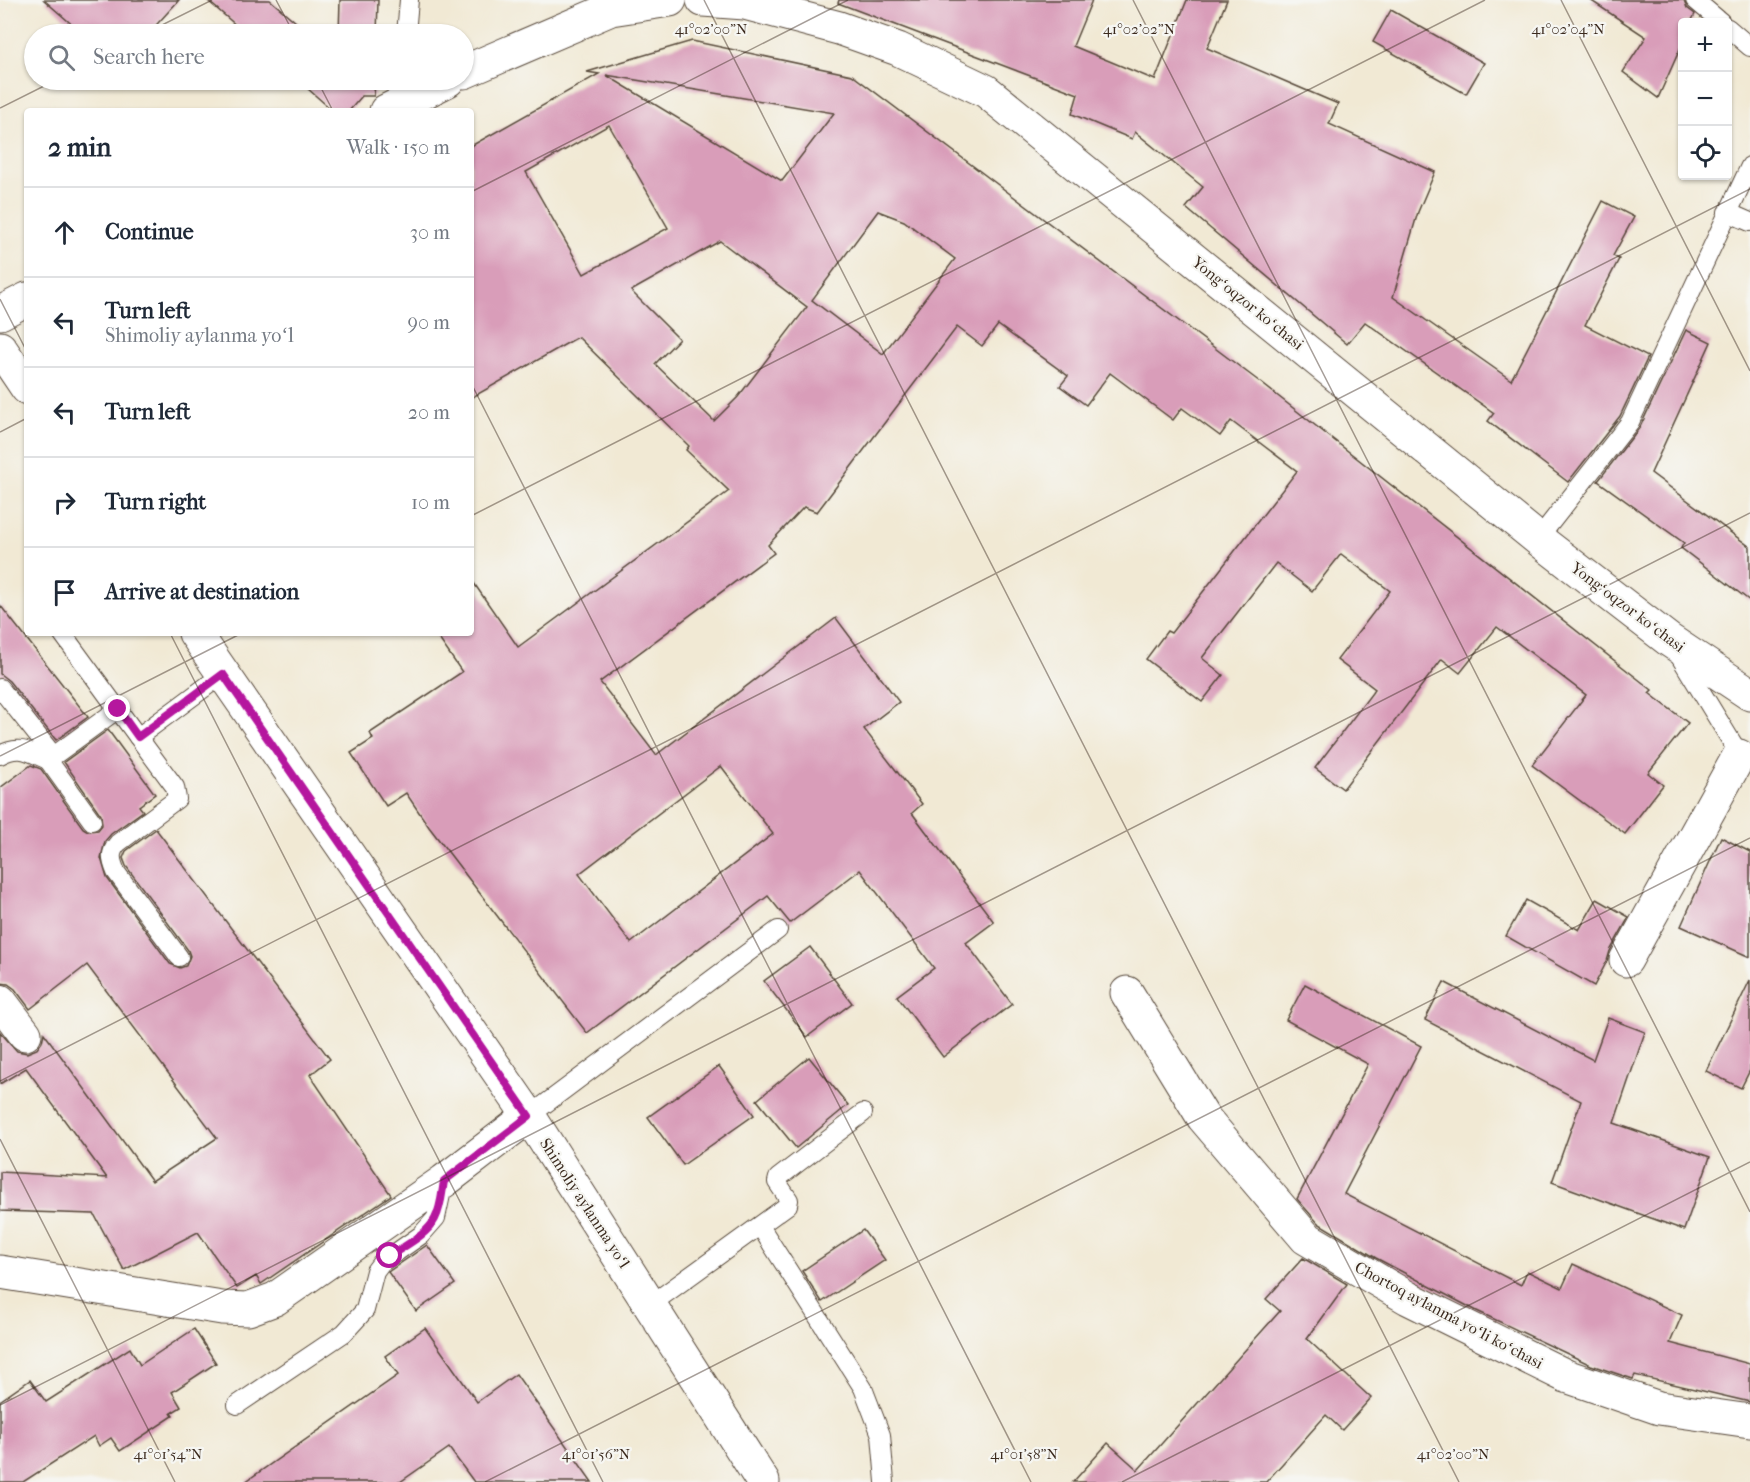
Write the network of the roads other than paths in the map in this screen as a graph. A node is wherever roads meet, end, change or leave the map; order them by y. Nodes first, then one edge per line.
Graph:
1 (409, 0) edge
2 (670, 0) edge
3 (704, 0) edge
4 (1695, 0) edge
5 (1717, 18) edge
6 (407, 24) edge
7 (1732, 31) edge
8 (1750, 47) edge
9 (474, 68) edge
10 (420, 90) edge
11 (397, 98) edge
12 (1750, 166) edge
13 (1727, 212) junction
14 (1750, 222) edge
15 (24, 301) edge
16 (0, 313) edge
17 (0, 348) edge
18 (24, 384) edge
19 (1538, 539) junction
20 (64, 636) edge
21 (197, 636) edge
22 (1670, 640) junction
23 (223, 674) junction
24 (0, 688) edge
25 (1750, 694) edge
26 (118, 709) junction
27 (138, 737) junction
28 (0, 755) edge
29 (51, 757) junction
30 (1745, 763) edge
31 (93, 821) dead end
32 (778, 930) dead end
33 (179, 957) dead end
34 (1626, 960) dead end
35 (1127, 993) dead end
36 (0, 1001) edge
37 (25, 1034) dead end
38 (863, 1113) dead end
39 (529, 1116) junction
40 (444, 1181) junction
41 (760, 1226) junction
42 (0, 1272) edge
43 (650, 1305) junction
44 (237, 1406) dead end
45 (1750, 1421) edge
46 (763, 1482) edge
47 (885, 1482) edge

1 - 6 lane
2 - 9 street
3 - 19 street, Yongʻoqzor koʻchasi
4 - 5 lane
7 - 8 lane
10 - 11 street
12 - 13 lane
13 - 14 lane
13 - 19 lane
15 - 16 street
17 - 18 street
19 - 22 street, Yongʻoqzor koʻchasi
20 - 26 lane
21 - 23 street, Shimoliy aylanma yoʻl
22 - 25 street, Yongʻoqzor koʻchasi
22 - 30 lane
23 - 27 lane
23 - 39 street, Shimoliy aylanma yoʻl
24 - 29 lane
26 - 27 lane
26 - 29 lane
27 - 33 lane
28 - 29 lane
29 - 31 lane
30 - 34 street
32 - 39 lane
35 - 45 street, Chortoq aylanma yoʻli koʻchasi
36 - 37 street
38 - 41 lane
39 - 40 street
39 - 43 street, Shimoliy aylanma yoʻl
40 - 42 street
40 - 44 lane
41 - 43 lane
41 - 47 lane
43 - 46 street, Shimoliy aylanma yoʻl

